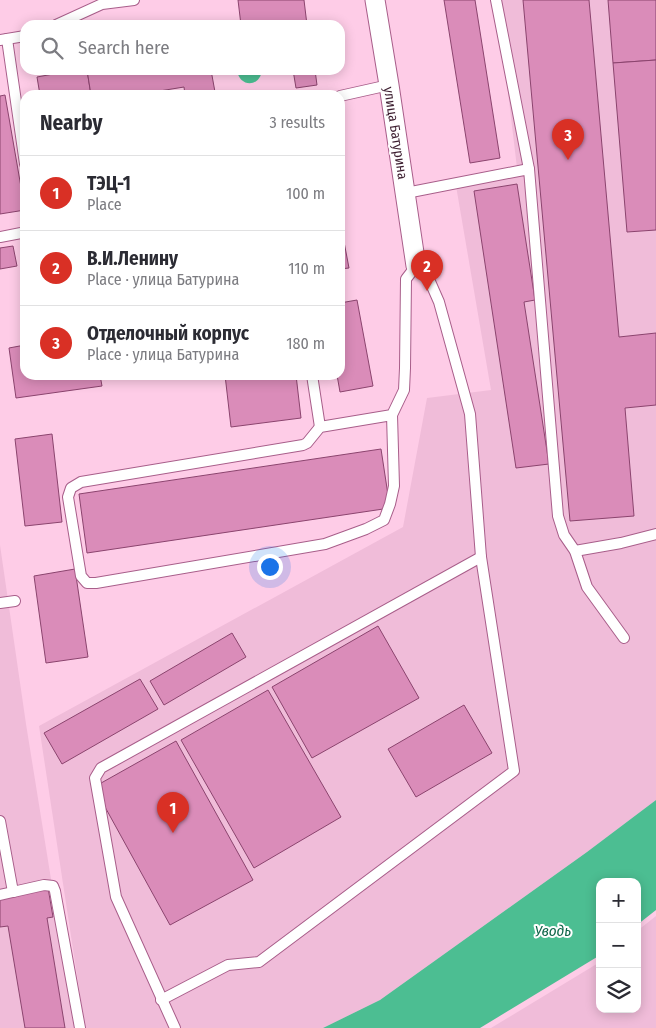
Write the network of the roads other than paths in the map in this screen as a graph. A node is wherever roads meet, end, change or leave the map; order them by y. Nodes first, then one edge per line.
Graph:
1 (134, 0) edge
2 (375, 0) edge
3 (496, 0) edge
4 (67, 20) edge
5 (20, 37) edge
6 (4, 39) edge
7 (389, 85) junction
8 (345, 95) edge
9 (20, 134) edge
10 (529, 169) junction
11 (406, 193) junction
12 (20, 233) edge
13 (0, 237) edge
14 (416, 266) junction
15 (313, 380) edge
16 (392, 415) junction
17 (320, 427) junction
18 (656, 534) edge
19 (575, 551) junction
20 (481, 557) junction
21 (15, 601) dead end
22 (0, 603) edge
23 (624, 638) dead end
24 (0, 821) edge
25 (13, 892) junction
26 (0, 895) edge
27 (162, 1000) junction
28 (80, 1028) edge
29 (175, 1028) edge

1 - 4 lane
2 - 7 street, улица Батурина
3 - 10 lane
5 - 6 lane
6 - 9 lane
7 - 8 lane
7 - 11 street, улица Батурина
10 - 11 lane
10 - 19 lane
11 - 14 street, улица Батурина
12 - 13 lane
14 - 16 lane
14 - 20 lane
15 - 17 lane
16 - 17 lane
16 - 17 lane
18 - 19 lane
19 - 23 lane
20 - 27 lane
20 - 27 lane
21 - 22 lane
24 - 25 lane
25 - 26 lane
25 - 28 lane
27 - 29 lane

